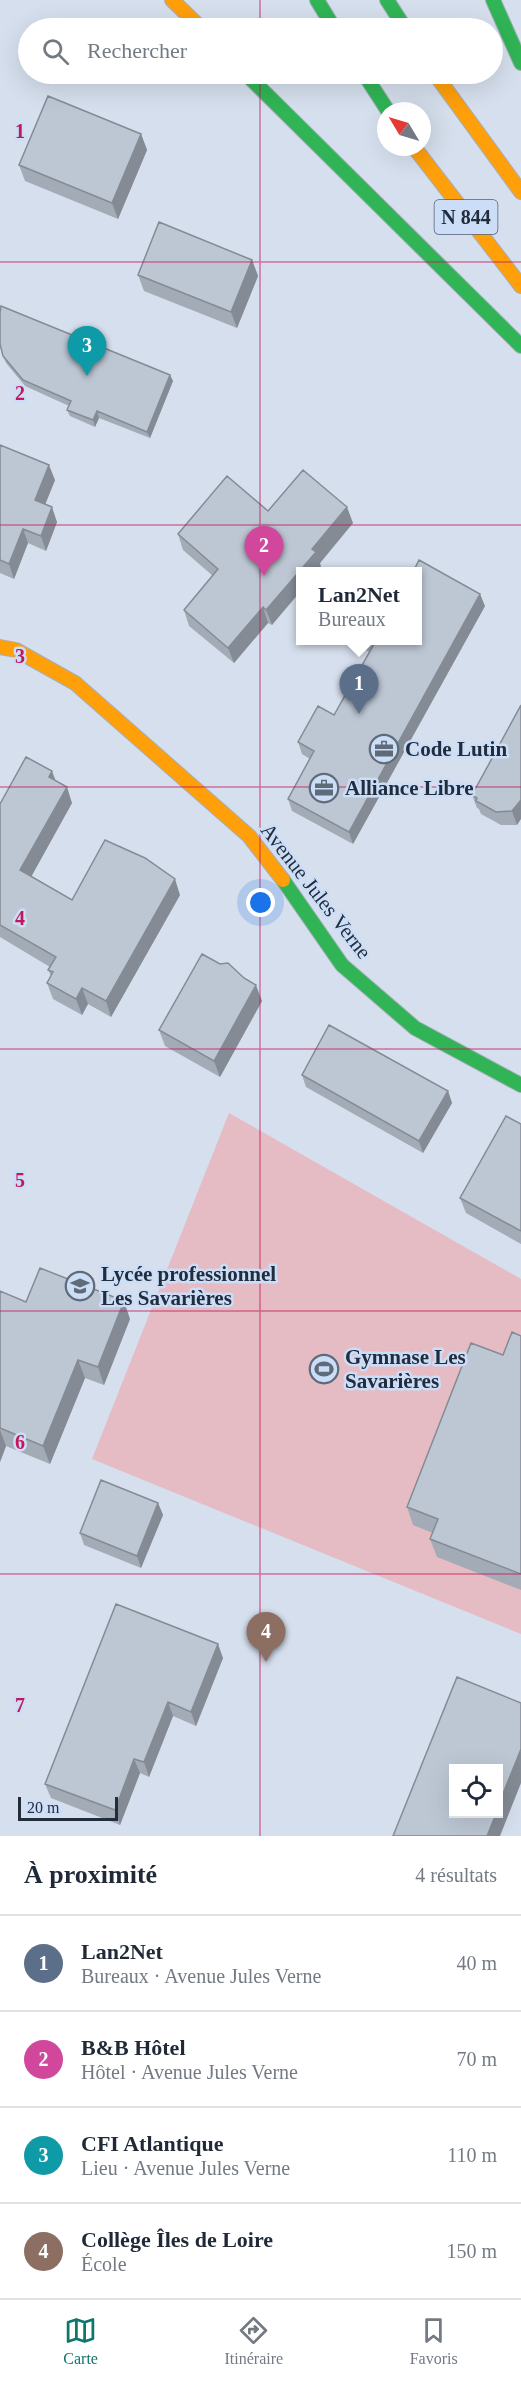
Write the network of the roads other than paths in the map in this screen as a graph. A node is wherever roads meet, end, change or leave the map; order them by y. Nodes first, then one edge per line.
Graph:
1 (171, 0) edge
2 (317, 0) edge
3 (387, 0) edge
4 (493, 0) edge
5 (190, 18) edge
6 (328, 18) edge
7 (399, 18) edge
8 (501, 18) edge
9 (503, 22) edge
10 (521, 63) edge
11 (256, 84) edge
12 (370, 84) edge
13 (442, 84) edge
14 (382, 102) edge
15 (421, 156) edge
16 (521, 192) edge
17 (521, 286) edge
18 (521, 346) edge
19 (0, 647) edge
20 (521, 1086) edge

1 - 5 main road
2 - 6 main road
3 - 7 main road
4 - 8 main road
9 - 10 main road
11 - 18 main road
12 - 14 main road
13 - 16 main road, N 844
15 - 17 main road, N 844
19 - 20 main road, Avenue Jules Verne

